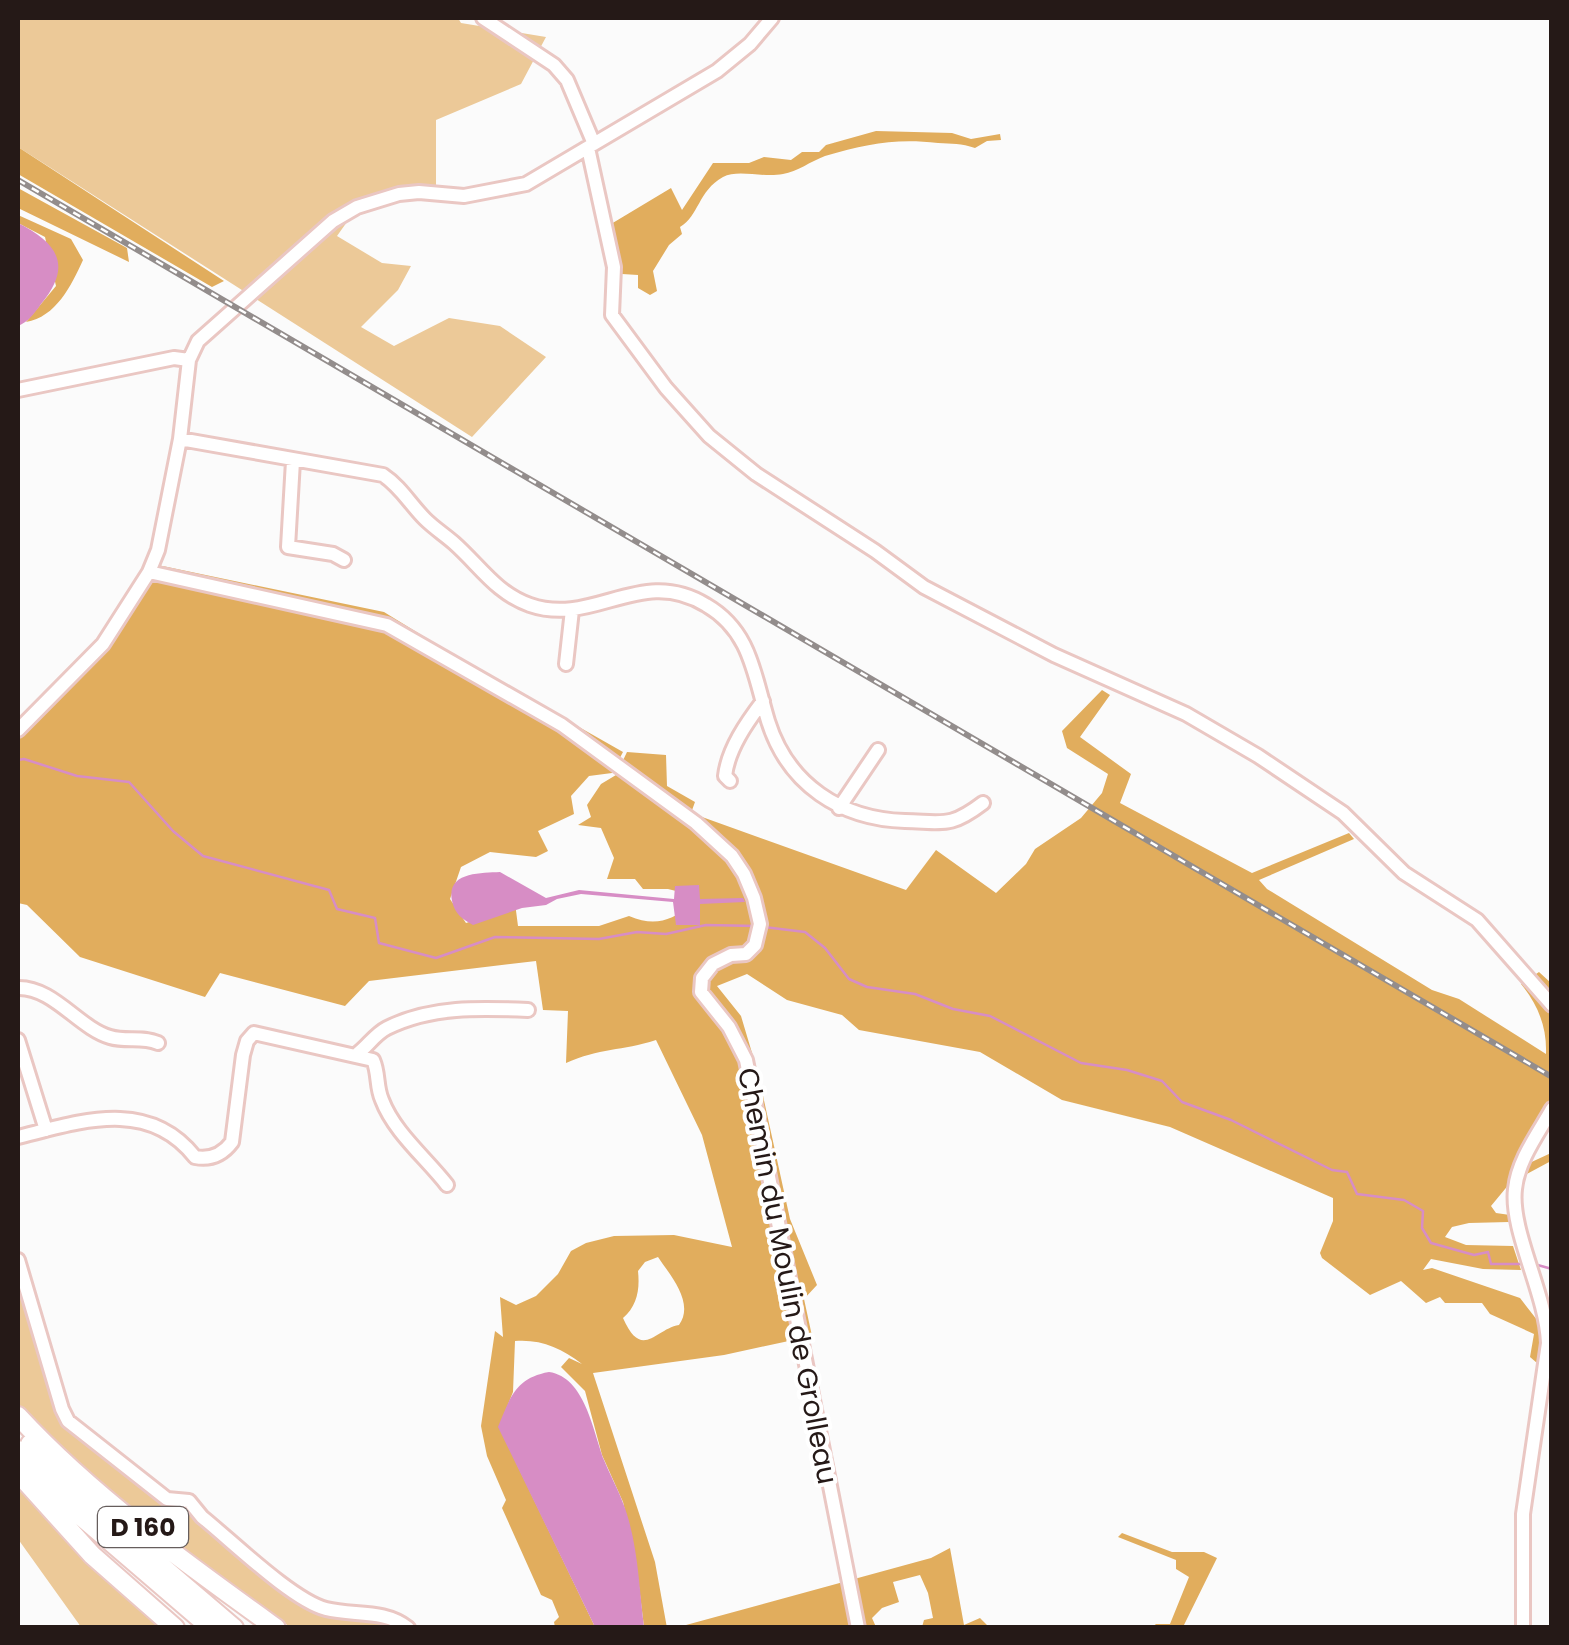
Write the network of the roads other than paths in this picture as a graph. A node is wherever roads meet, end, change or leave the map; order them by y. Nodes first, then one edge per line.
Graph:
1 (483, 18) edge
2 (772, 18) edge
3 (591, 146) junction
4 (189, 360) junction
5 (18, 390) edge
6 (180, 439) junction
7 (293, 460) junction
8 (344, 560) dead end
9 (149, 572) junction
10 (572, 610) junction
11 (566, 664) dead end
12 (763, 701) junction
13 (18, 730) edge
14 (878, 750) dead end
15 (730, 781) dead end
16 (983, 802) dead end
17 (840, 808) junction
18 (18, 988) edge
19 (1552, 1005) edge
20 (528, 1010) dead end
21 (18, 1040) edge
22 (158, 1043) dead end
23 (357, 1054) junction
24 (1552, 1110) edge
25 (46, 1130) junction
26 (18, 1138) edge
27 (447, 1185) dead end
28 (18, 1260) edge
29 (18, 1416) edge
30 (18, 1430) edge
31 (18, 1450) edge
32 (18, 1473) edge
33 (175, 1628) edge
34 (211, 1628) edge
35 (234, 1628) edge
36 (276, 1628) edge
37 (408, 1628) edge
38 (858, 1628) edge
39 (1523, 1628) edge

1 - 3 street
2 - 3 street
3 - 4 street
3 - 19 street
4 - 5 street
4 - 6 street
6 - 7 street
6 - 9 street
7 - 8 street
7 - 10 street
9 - 13 street
9 - 38 street, Chemin du Moulin de Grolleau
10 - 11 street
10 - 12 street
12 - 15 street
12 - 17 street
14 - 17 street
16 - 17 street
18 - 22 street
20 - 23 street
21 - 25 street
23 - 25 street
23 - 27 street
24 - 39 street
25 - 26 street
28 - 37 street
29 - 36 highway, D 160
30 - 35 highway, D 160
31 - 34 highway, D 160
32 - 33 highway, D 160

